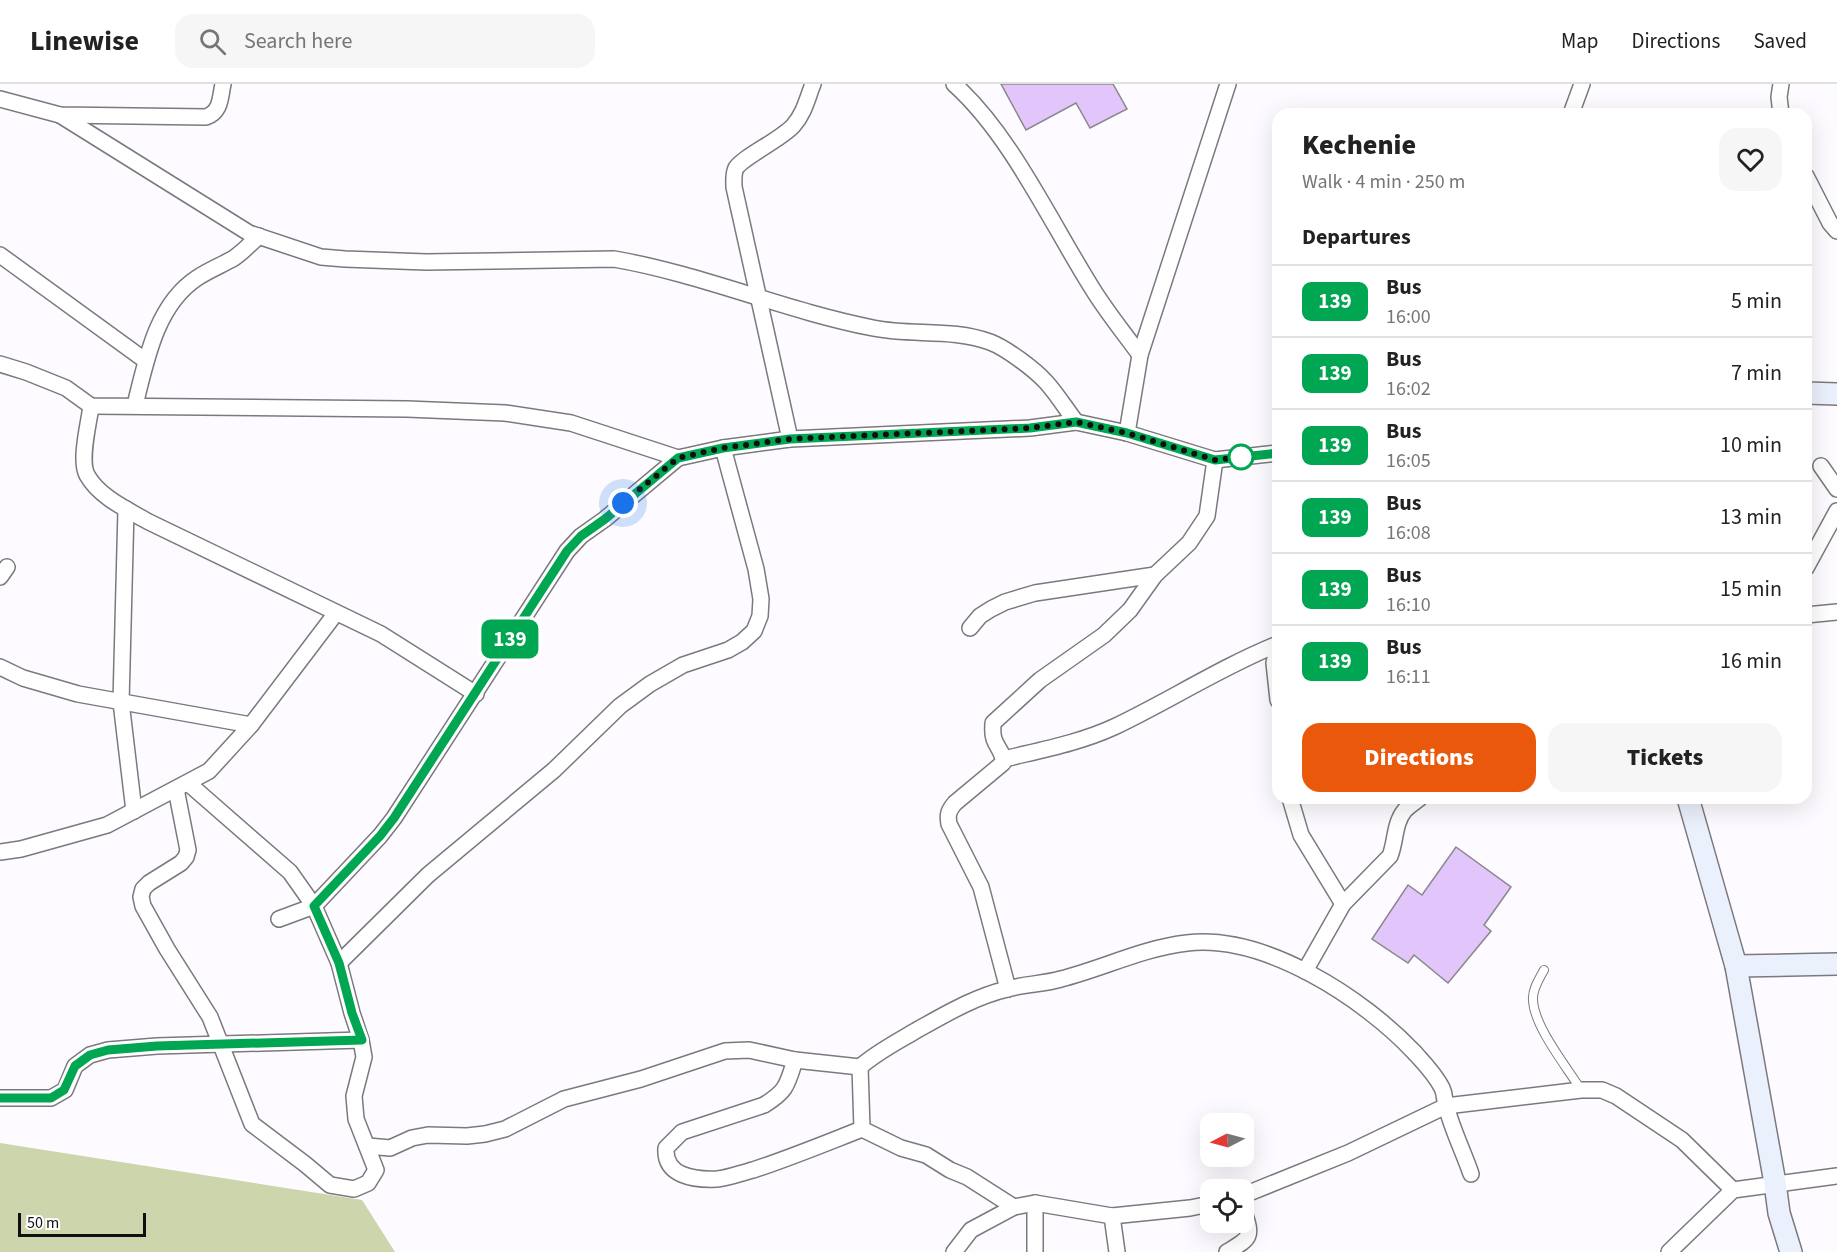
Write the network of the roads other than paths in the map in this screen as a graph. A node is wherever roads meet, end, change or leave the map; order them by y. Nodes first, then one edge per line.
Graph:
1 (223, 84) edge
2 (813, 84) edge
3 (954, 84) edge
4 (1228, 84) edge
5 (1582, 84) edge
6 (1781, 84) edge
7 (0, 99) edge
8 (1573, 108) edge
9 (1780, 108) edge
10 (60, 115) junction
11 (1812, 188) edge
12 (1837, 231) edge
13 (254, 234) junction
14 (0, 255) edge
15 (760, 298) junction
16 (1140, 355) junction
17 (146, 361) junction
18 (0, 364) edge
19 (1812, 393) edge
20 (1837, 394) edge
21 (135, 405) junction
22 (91, 406) junction
23 (1076, 422) junction
24 (1127, 433) junction
25 (790, 439) junction
26 (723, 448) junction
27 (1272, 454) edge
28 (678, 458) junction
29 (1215, 460) junction
30 (1821, 466) dead end
31 (1837, 489) edge
32 (126, 509) junction
33 (1837, 511) edge
34 (1812, 557) edge
35 (1155, 575) junction
36 (1837, 612) edge
37 (336, 613) junction
38 (1812, 614) edge
39 (970, 628) dead end
40 (1272, 647) edge
41 (0, 667) edge
42 (476, 694) junction
43 (121, 702) junction
44 (251, 725) junction
45 (1004, 759) junction
46 (182, 786) junction
47 (1292, 804) edge
48 (1412, 804) edge
49 (1690, 804) edge
50 (134, 811) junction
51 (0, 852) edge
52 (1343, 904) junction
53 (314, 906) junction
54 (279, 919) dead end
55 (339, 963) junction
56 (1837, 964) edge
57 (1736, 966) junction
58 (1544, 970) dead end
59 (1305, 971) junction
60 (1008, 989) junction
61 (362, 1040) junction
62 (221, 1044) junction
63 (795, 1060) junction
64 (860, 1067) junction
65 (1581, 1090) junction
66 (0, 1098) edge
67 (1446, 1106) junction
68 (862, 1129) junction
69 (368, 1146) junction
70 (1472, 1174) dead end
71 (1837, 1176) edge
72 (1776, 1183) junction
73 (1733, 1190) junction
74 (1254, 1191) edge
75 (1035, 1203) junction
76 (1200, 1206) edge
77 (1014, 1207) junction
78 (1112, 1216) junction
79 (1249, 1233) edge
80 (954, 1252) edge
81 (1035, 1252) edge
82 (1117, 1252) edge
83 (1227, 1252) edge
84 (1669, 1252) edge
85 (1791, 1252) edge

1 - 10 street
2 - 15 street
3 - 16 street
4 - 16 street
5 - 8 street
6 - 9 street
7 - 10 street
10 - 13 street
11 - 12 street
13 - 15 street
13 - 17 street
14 - 17 street
15 - 23 street
15 - 25 street
16 - 24 street
17 - 21 street
18 - 22 street
19 - 20 main road
21 - 22 street
21 - 28 street
22 - 32 street
23 - 24 street
23 - 25 street
24 - 29 street
25 - 26 street
26 - 28 street
26 - 55 street
27 - 29 street
28 - 42 street
29 - 35 street
30 - 31 street
32 - 37 street
32 - 43 street
33 - 34 street
35 - 39 street
35 - 45 street
36 - 38 street
37 - 42 street
37 - 44 street
40 - 45 street
41 - 43 street
42 - 53 street
43 - 44 street
43 - 50 street
44 - 46 street
45 - 60 street
46 - 50 street
46 - 53 street
46 - 62 street
47 - 52 street
48 - 52 street
49 - 57 main road
50 - 51 street
52 - 59 street
53 - 54 street
53 - 55 street
55 - 61 street
56 - 57 main road
57 - 72 main road
58 - 65 lane
59 - 60 street
59 - 67 street
60 - 64 street
61 - 62 street
61 - 69 street
62 - 66 street
62 - 69 street
63 - 64 street
63 - 68 street
63 - 69 street
64 - 68 street
65 - 67 street
65 - 73 street
67 - 70 street
67 - 74 street
68 - 77 street
71 - 72 street
72 - 73 street
72 - 85 main road
73 - 84 street
75 - 77 street
75 - 78 street
75 - 81 street
76 - 78 street
77 - 80 street
78 - 82 street
79 - 83 street

